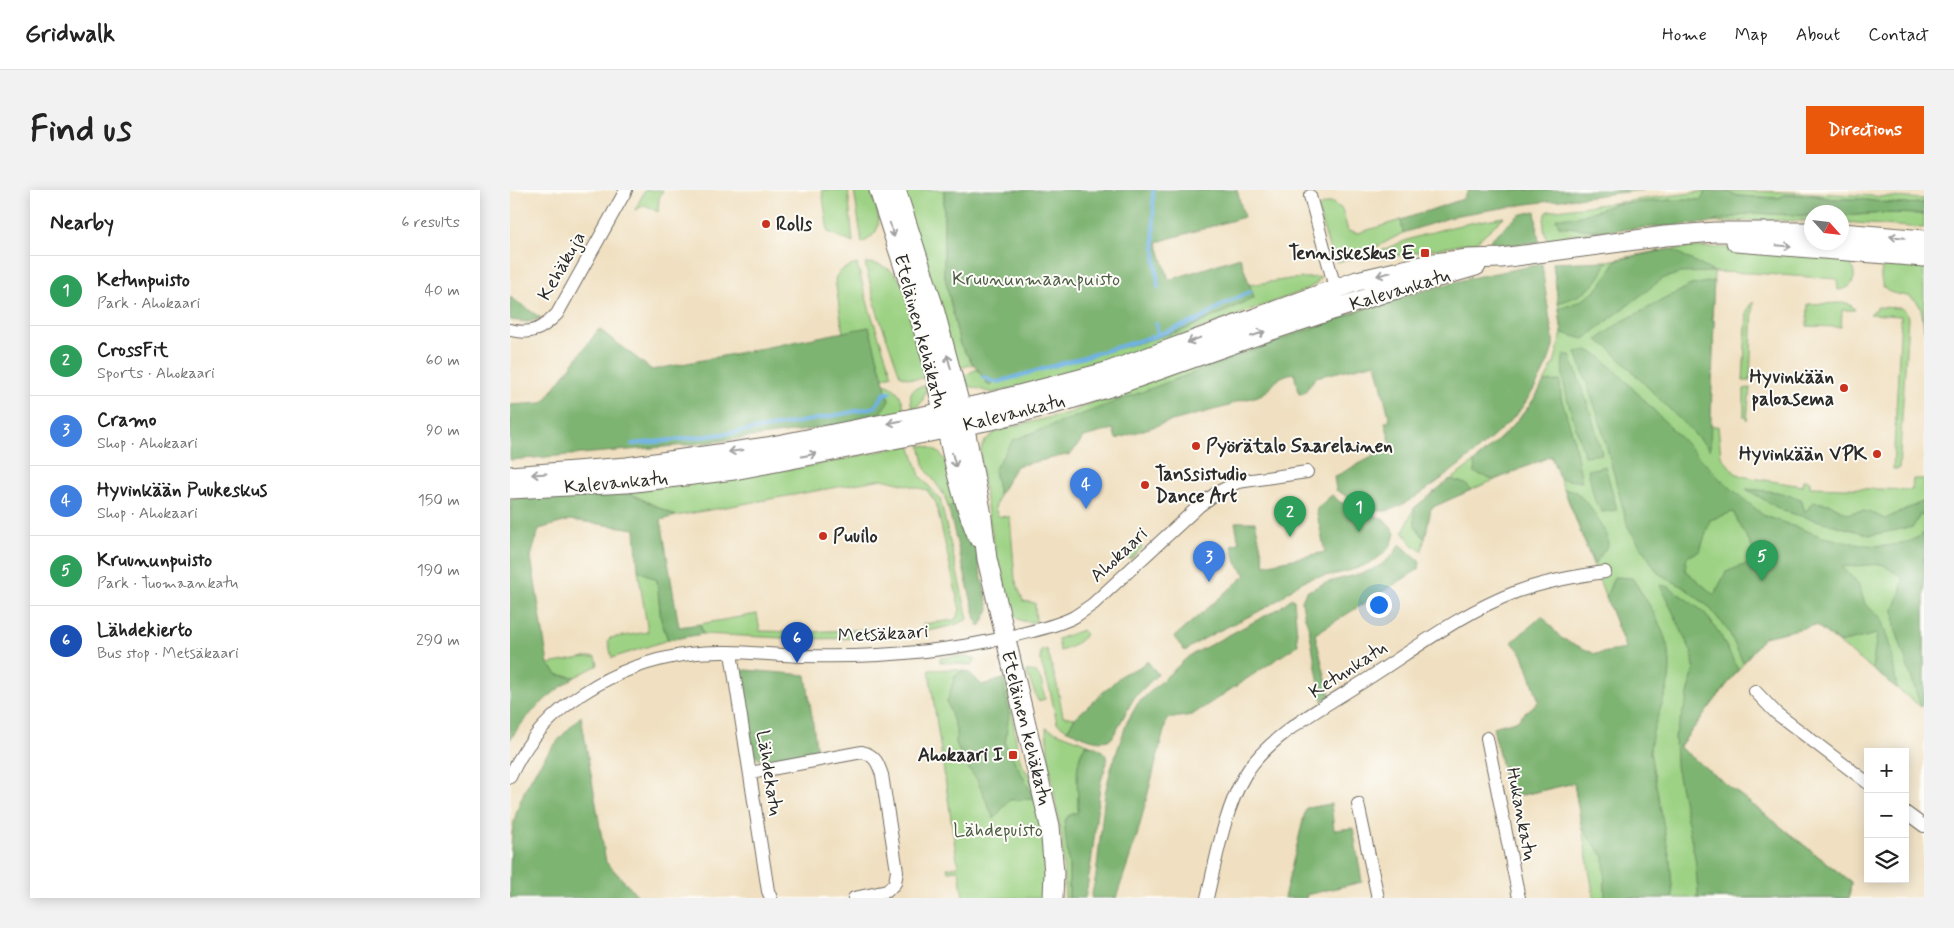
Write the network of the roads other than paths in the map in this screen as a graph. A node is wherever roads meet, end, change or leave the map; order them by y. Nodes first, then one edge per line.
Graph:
1 (626, 190) edge
2 (879, 190) edge
3 (896, 190) edge
4 (1310, 196) dead end
5 (1804, 232) edge
6 (1849, 234) edge
7 (1666, 236) junction
8 (1924, 240) edge
9 (1924, 257) edge
10 (1501, 258) junction
11 (1335, 288) junction
12 (1341, 307) junction
13 (510, 330) edge
14 (954, 419) junction
15 (1307, 472) dead end
16 (510, 476) edge
17 (510, 489) edge
18 (1604, 572) dead end
19 (1004, 638) junction
20 (731, 653) junction
21 (1755, 691) dead end
22 (1486, 738) dead end
23 (750, 773) junction
24 (510, 777) edge
25 (1864, 780) edge
26 (1358, 804) dead end
27 (1909, 815) edge
28 (1924, 826) edge
29 (771, 898) edge
30 (854, 898) edge
31 (1053, 898) edge
32 (1207, 898) edge
33 (1378, 898) edge
34 (1519, 898) edge

1 - 13 street, Kehäkuja
2 -> 14 main road, Eteläinen kehäkatu
14 -> 3 main road, Eteläinen kehäkatu
4 - 11 street
5 - 7 main road, Kalevankatu
8 -> 6 main road
7 -> 9 main road, Kalevankatu
7 - 10 main road, Kalevankatu
10 -> 11 main road, Kalevankatu
10 - 12 main road, Kalevankatu
11 - 12 street
11 -> 14 main road, Kalevankatu
14 -> 12 main road, Kalevankatu
14 -> 16 main road, Kalevankatu
17 -> 14 main road, Kalevankatu
14 - 19 main road, Eteläinen kehäkatu
15 - 19 street, Ahokaari
18 - 32 street, Ketunkatu
19 - 20 street, Metsäkaari
19 - 31 main road, Eteläinen kehäkatu
20 - 23 street, Lähdekatu
20 - 24 street, Metsäkaari
21 - 25 street
22 - 34 street, Hukankatu
23 - 29 street, Lähdekatu
23 - 30 street
26 - 33 street
27 - 28 street

